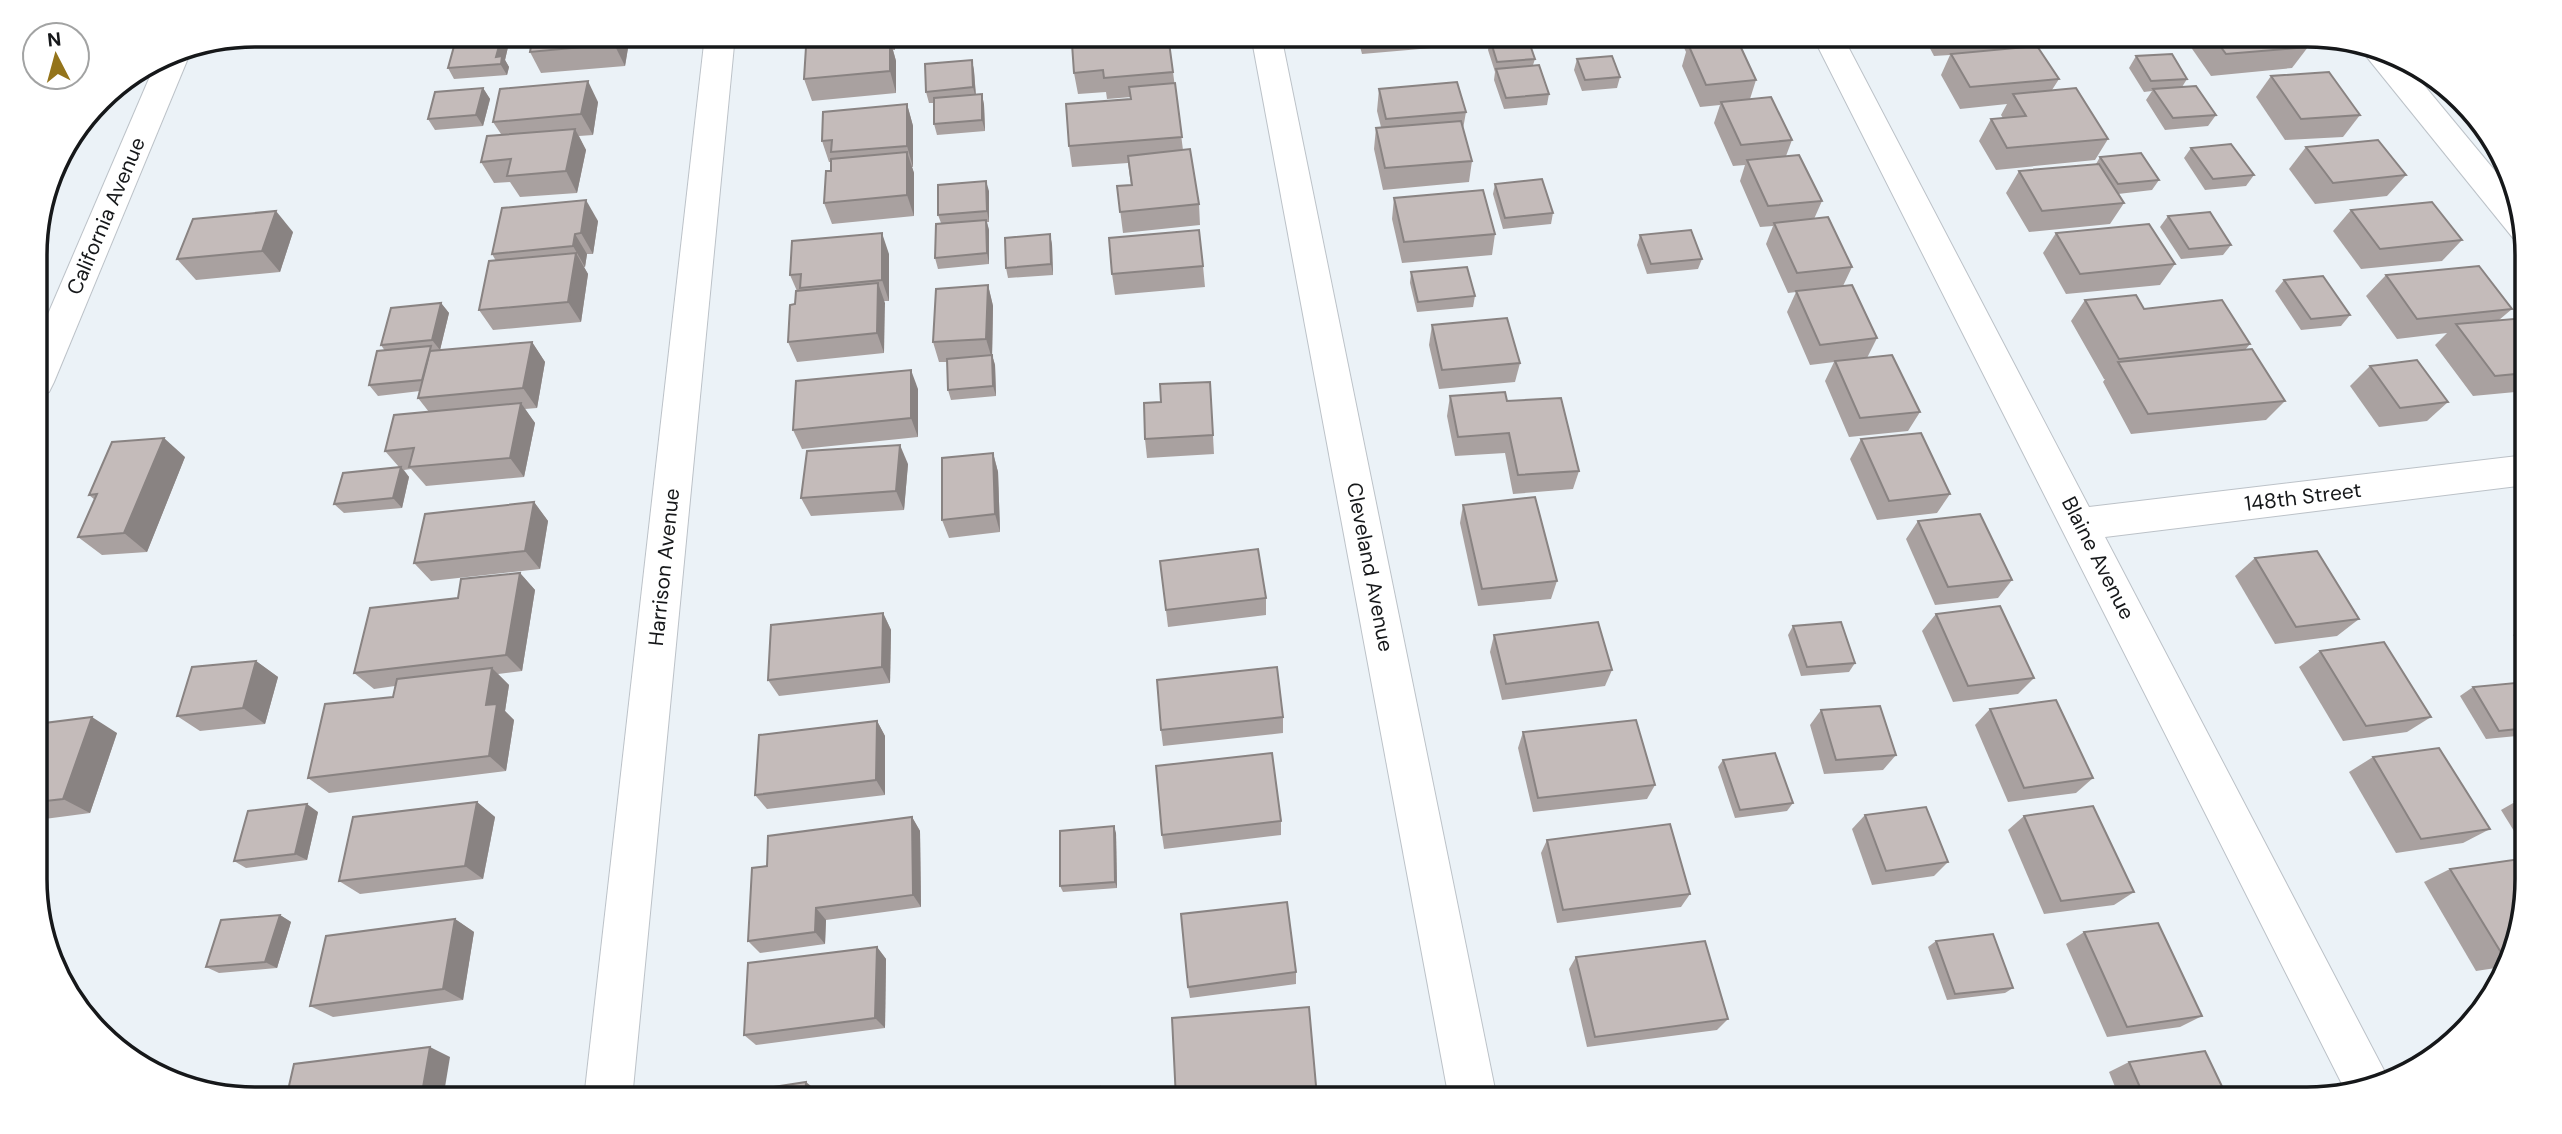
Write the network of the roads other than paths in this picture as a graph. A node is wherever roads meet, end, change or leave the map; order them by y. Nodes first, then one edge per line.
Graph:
1 (1833, 47) edge
2 (719, 48) edge
3 (1268, 48) edge
4 (2390, 65) edge
5 (170, 66) edge
6 (2510, 212) edge
7 (48, 354) edge
8 (2515, 471) edge
9 (2081, 524) junction
10 (2364, 1079) edge
11 (1471, 1086) edge
12 (609, 1087) edge

1 - 9 street, Blaine Avenue
2 - 12 street, Harrison Avenue
3 - 11 street, Cleveland Avenue
4 - 6 street
5 - 7 street, California Avenue
8 - 9 street, 148th Street
9 - 10 street, Blaine Avenue

